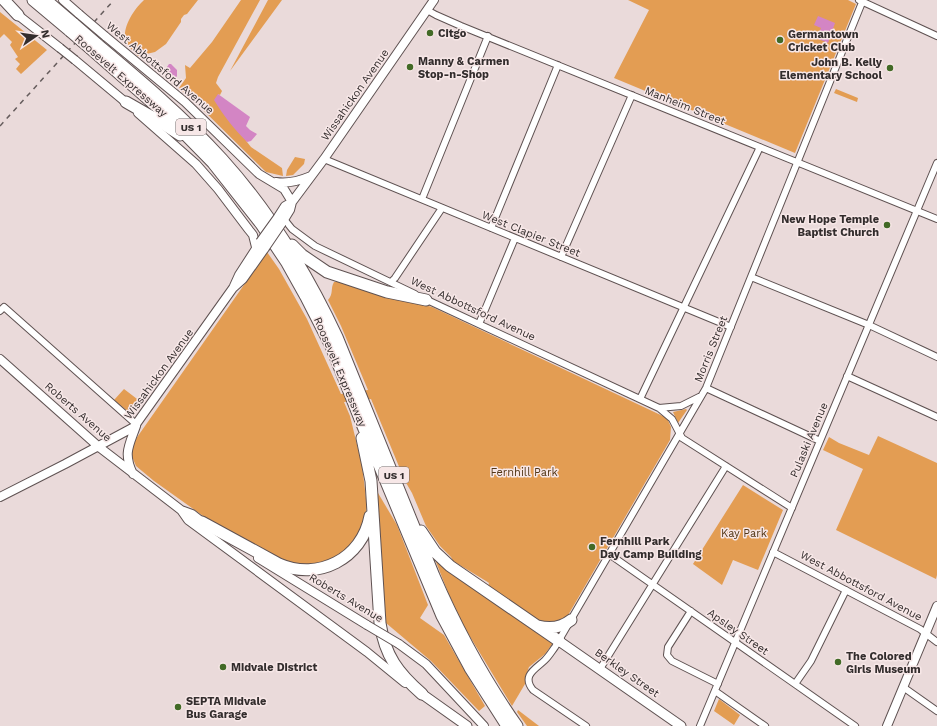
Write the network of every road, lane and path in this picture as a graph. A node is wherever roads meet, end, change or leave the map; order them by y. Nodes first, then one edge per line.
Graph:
1 (4, 0) edge
2 (33, 0) edge
3 (46, 0) edge
4 (63, 0) edge
5 (434, 0) edge
6 (862, 1) edge
7 (0, 2) edge
8 (427, 10) junction
9 (18, 15) junction
10 (74, 23) junction
11 (488, 36) junction
12 (937, 36) edge
13 (94, 46) junction
14 (558, 65) junction
15 (632, 95) junction
16 (126, 102) junction
17 (760, 147) junction
18 (200, 149) junction
19 (324, 159) junction
20 (798, 162) junction
21 (937, 163) edge
22 (311, 176) junction
23 (272, 181) junction
24 (422, 199) junction
25 (292, 202) junction
26 (442, 208) junction
27 (917, 210) junction
28 (937, 219) edge
29 (281, 220) junction
30 (491, 228) junction
31 (279, 234) junction
32 (515, 238) junction
33 (260, 246) junction
34 (561, 257) junction
35 (751, 277) junction
36 (391, 282) junction
37 (374, 288) junction
38 (426, 300) junction
39 (684, 307) junction
40 (2, 309) edge
41 (479, 324) junction
42 (869, 325) junction
43 (731, 327) junction
44 (937, 357) edge
45 (0, 359) edge
46 (847, 376) junction
47 (706, 388) junction
48 (701, 396) junction
49 (640, 399) junction
50 (353, 401) junction
51 (659, 408) junction
52 (937, 417) edge
53 (137, 425) junction
54 (679, 433) junction
55 (820, 441) junction
56 (99, 447) junction
57 (726, 466) junction
58 (133, 474) junction
59 (0, 497) edge
60 (372, 502) junction
61 (406, 506) junction
62 (792, 508) junction
63 (181, 510) junction
64 (202, 522) junction
65 (773, 552) junction
66 (609, 554) junction
67 (653, 584) junction
68 (846, 590) junction
69 (937, 606) edge
70 (691, 611) junction
71 (571, 620) junction
72 (537, 625) junction
73 (925, 634) junction
74 (559, 641) junction
75 (736, 642) junction
76 (937, 642) edge
77 (600, 669) junction
78 (718, 684) junction
79 (795, 684) junction
80 (903, 687) junction
81 (715, 691) junction
82 (422, 694) junction
83 (937, 711) edge
84 (467, 726) edge
85 (484, 726) edge
86 (507, 726) edge
87 (517, 726) edge
88 (586, 726) edge
89 (681, 726) edge
90 (700, 726) edge
91 (765, 726) edge
92 (855, 726) edge
93 (887, 726) edge

1 - 9 highway
2 - 10 highway, Roosevelt Expressway / US 1
3 - 10 highway, Roosevelt Expressway / US 1
4 - 10 street, West Abbottsford Avenue
5 - 8 street, Wissahickon Avenue
6 - 12 street
6 - 20 street, Morris Street
7 - 9 street
8 - 11 street, Manheim Street
8 - 19 street, Wissahickon Avenue
9 - 16 street, bridge
10 - 13 highway, Roosevelt Expressway / US 1, bridge
10 - 23 street, West Abbottsford Avenue, bridge
11 - 14 street, Manheim Street
11 - 24 street
13 - 18 highway, Roosevelt Expressway / US 1
13 - 31 highway, Roosevelt Expressway / US 1
14 - 15 street, Manheim Street
14 - 30 street
15 - 17 street, Manheim Street
15 - 34 street
16 - 18 highway
16 - 33 street
17 - 20 street, Manheim Street
17 - 39 street
18 - 50 highway, Roosevelt Expressway / US 1
19 - 22 street, Wissahickon Avenue
19 - 24 street, West Clapier Street
20 - 27 street, Manheim Street
20 - 35 street, Morris Street
21 - 27 street, Pulaski Avenue
22 - 23 street
22 - 25 street, Wissahickon Avenue
23 - 25 street, West Abbottsford Avenue
24 - 26 street, West Clapier Street
25 - 29 street, Wissahickon Avenue
26 - 30 street, West Clapier Street
26 - 36 street
27 - 28 street, Manheim Street
27 - 42 street, Pulaski Avenue
29 - 33 street, Wissahickon Avenue, bridge
29 - 36 street, West Abbottsford Avenue
30 - 32 street, West Clapier Street
31 - 37 highway
31 - 61 highway, Roosevelt Expressway / US 1
32 - 34 street, West Clapier Street
32 - 41 street
33 - 53 street, Wissahickon Avenue
34 - 39 street, West Clapier Street
35 - 42 street
35 - 43 street, Morris Street
36 - 37 highway
36 - 38 street, West Abbottsford Avenue
37 - 38 highway
38 - 41 street, West Abbottsford Avenue
39 - 43 street, West Clapier Street
39 - 49 street
40 - 53 street
41 - 49 street, West Abbottsford Avenue
42 - 44 street
42 - 46 street, Pulaski Avenue
43 - 47 street, Morris Street
45 - 56 street, Roberts Avenue
46 - 52 street
46 - 55 street, Pulaski Avenue
47 - 48 street, Morris Street
47 - 55 street
48 - 51 street
48 - 54 street, Morris Street
49 - 51 street, West Abbottsford Avenue
50 - 60 highway
50 - 86 highway, Roosevelt Expressway / US 1
51 - 54 street, West Abbottsford Avenue
53 - 56 street, Wissahickon Avenue
53 - 58 street
54 - 57 street, West Abbottsford Avenue
54 - 66 street, Morris Street
55 - 62 street, Pulaski Avenue
56 - 58 street, Roberts Avenue
56 - 59 street, Wissahickon Avenue
57 - 62 street, West Abbottsford Avenue
57 - 67 street
58 - 63 street, Roberts Avenue
60 - 64 highway
60 - 82 highway
61 - 72 highway
61 - 87 highway, Roosevelt Expressway / US 1
62 - 65 street, Pulaski Avenue
63 - 64 street, Roberts Avenue
63 - 82 street, Roberts Avenue
64 - 85 street, Roberts Avenue, bridge
65 - 68 street, West Abbottsford Avenue
65 - 75 street, Pulaski Avenue
66 - 67 street, Apsley Street
66 - 71 street, Morris Street
67 - 70 street, Apsley Street
67 - 77 street
68 - 73 street, West Abbottsford Avenue
68 - 79 street
69 - 73 street
70 - 75 street, Apsley Street
70 - 78 street
71 - 72 highway
71 - 74 street, Morris Street
72 - 74 highway
73 - 76 street, West Abbottsford Avenue
73 - 80 street
74 - 77 main road, Berkley Street
74 - 88 street, Morris Street
75 - 78 street, Pulaski Avenue
75 - 79 street, Apsley Street
77 - 89 main road, Berkley Street
78 - 81 street, Pulaski Avenue
79 - 92 street, Apsley Street
80 - 83 street
80 - 93 street
81 - 90 street, Pulaski Avenue
81 - 91 street
82 - 84 main road, Roberts Avenue

